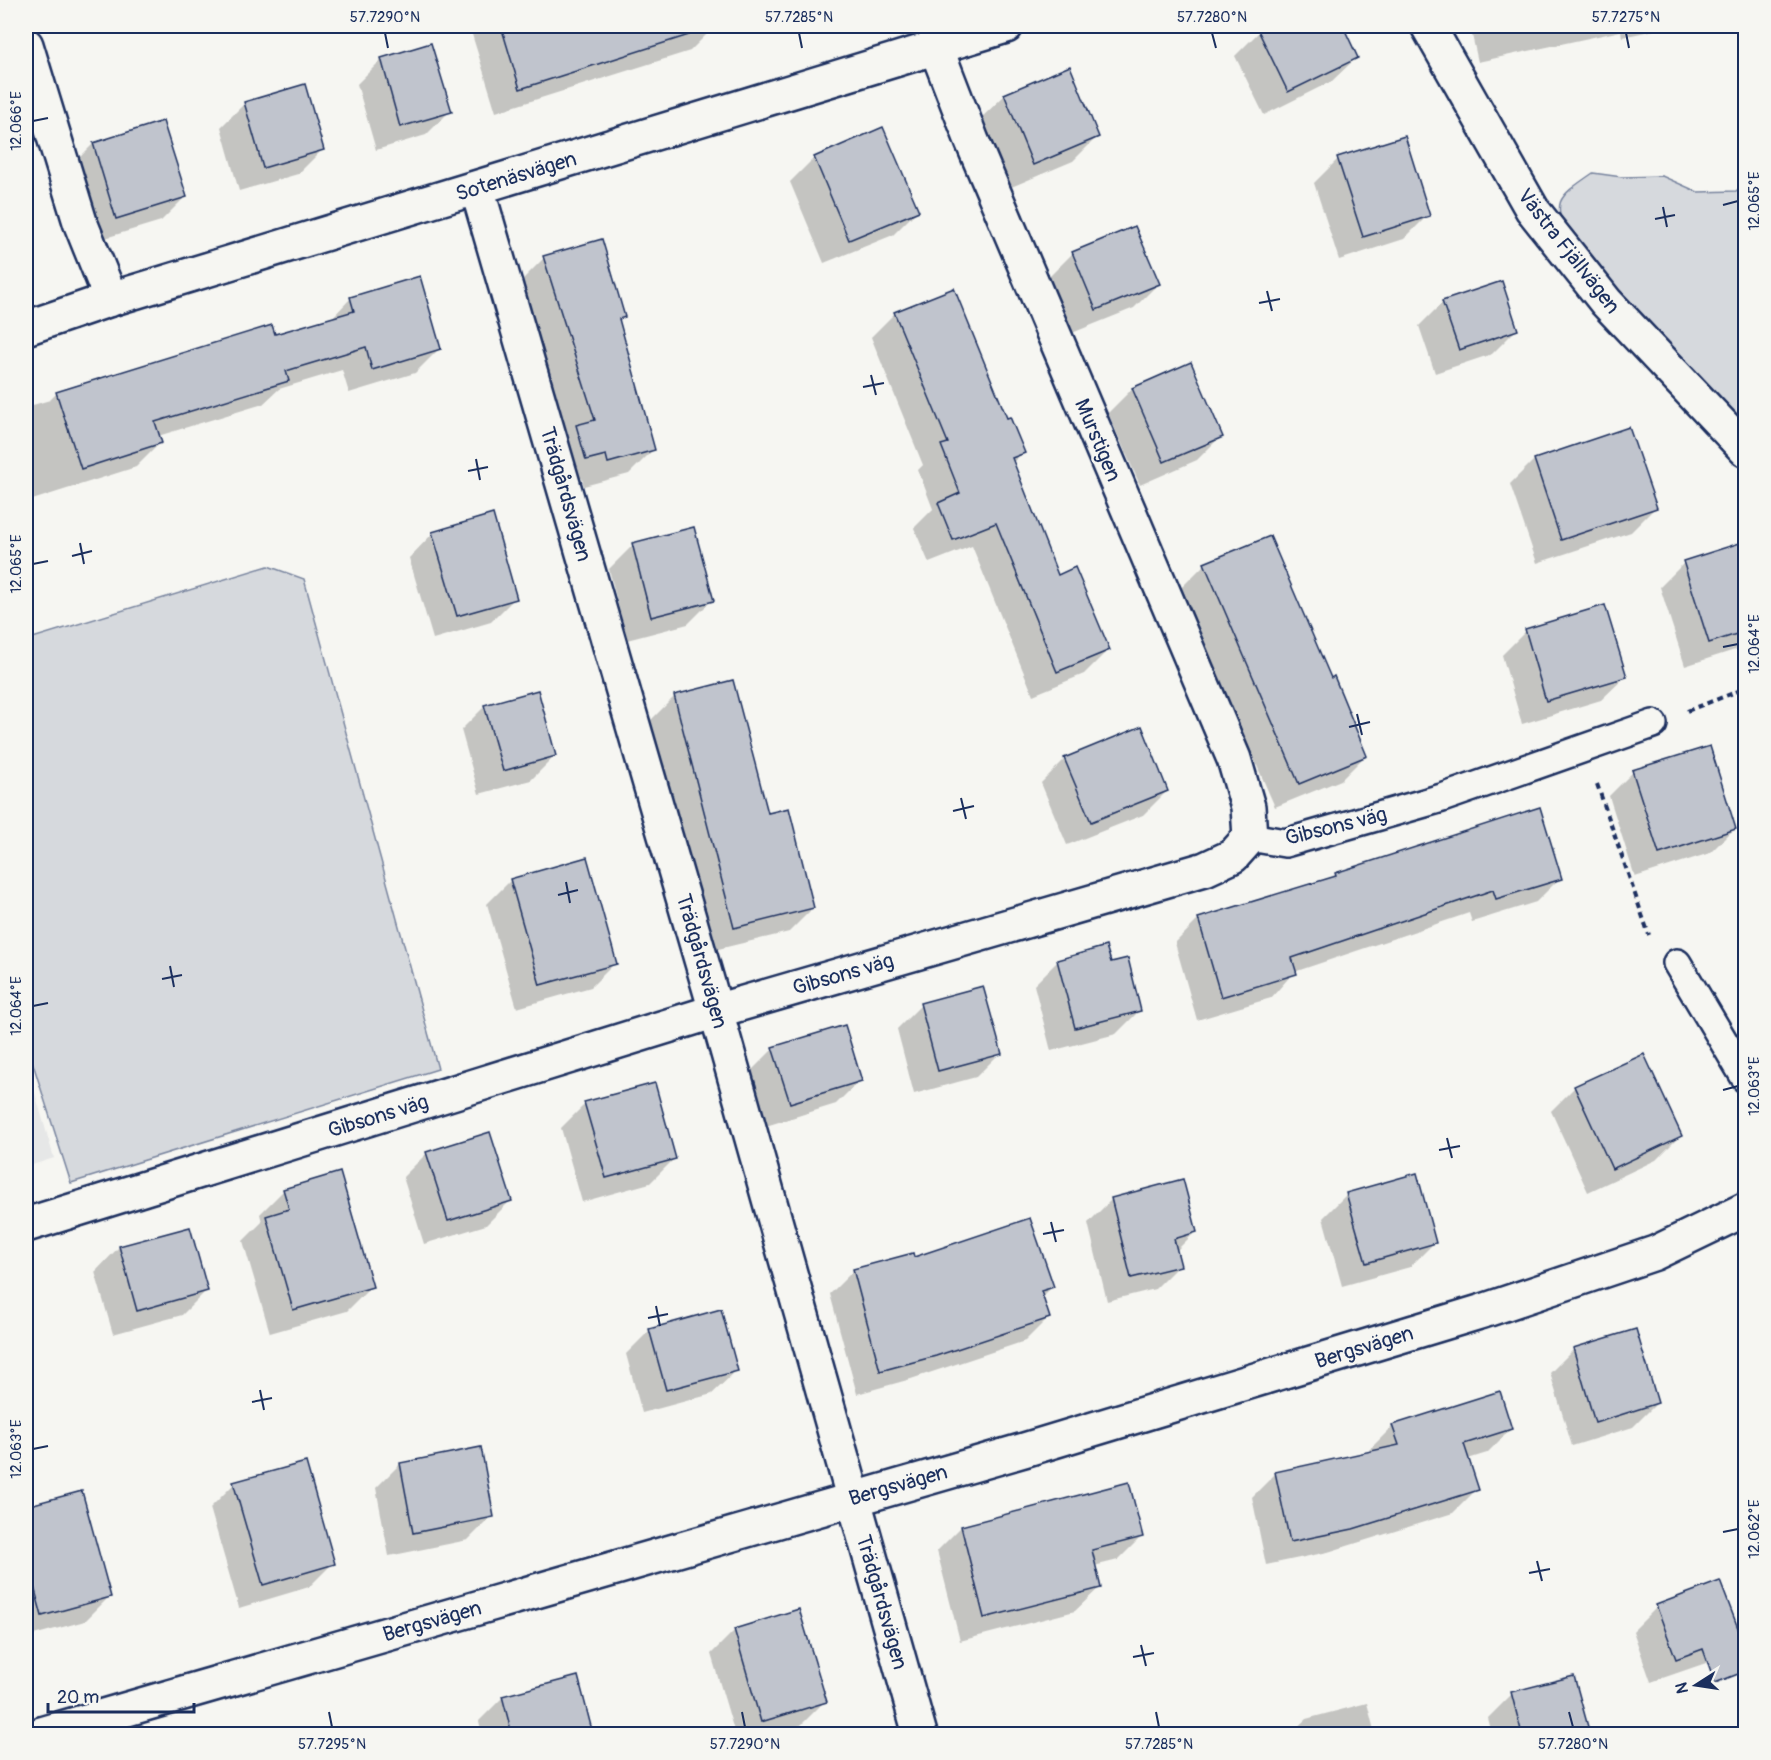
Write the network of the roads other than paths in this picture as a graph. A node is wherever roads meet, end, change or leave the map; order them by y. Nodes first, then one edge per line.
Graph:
1 (1006, 26) edge
2 (1428, 26) edge
3 (26, 45) edge
4 (935, 45) junction
5 (477, 188) junction
6 (111, 299) junction
7 (26, 328) edge
8 (1746, 450) edge
9 (1653, 724) road end
10 (1250, 837) junction
11 (1677, 963) road end
12 (716, 1011) junction
13 (1746, 1078) edge
14 (1746, 1209) edge
15 (26, 1225) edge
16 (853, 1498) junction
17 (41, 1734) edge
18 (920, 1734) edge

1 - 4 street, Sotenäsvägen
2 - 8 street, Västra Fjällvägen
3 - 6 street
4 - 5 street, Sotenäsvägen
4 - 10 street, Murstigen
5 - 6 street, Sotenäsvägen
5 - 12 street, Trädgårdsvägen
6 - 7 street, Sotenäsvägen
9 - 10 lane, Gibsons väg
10 - 12 street, Gibsons väg
11 - 13 lane
12 - 15 street, Gibsons väg
12 - 16 street, Trädgårdsvägen
14 - 16 street, Bergsvägen
16 - 17 street, Bergsvägen
16 - 18 street, Trädgårdsvägen

